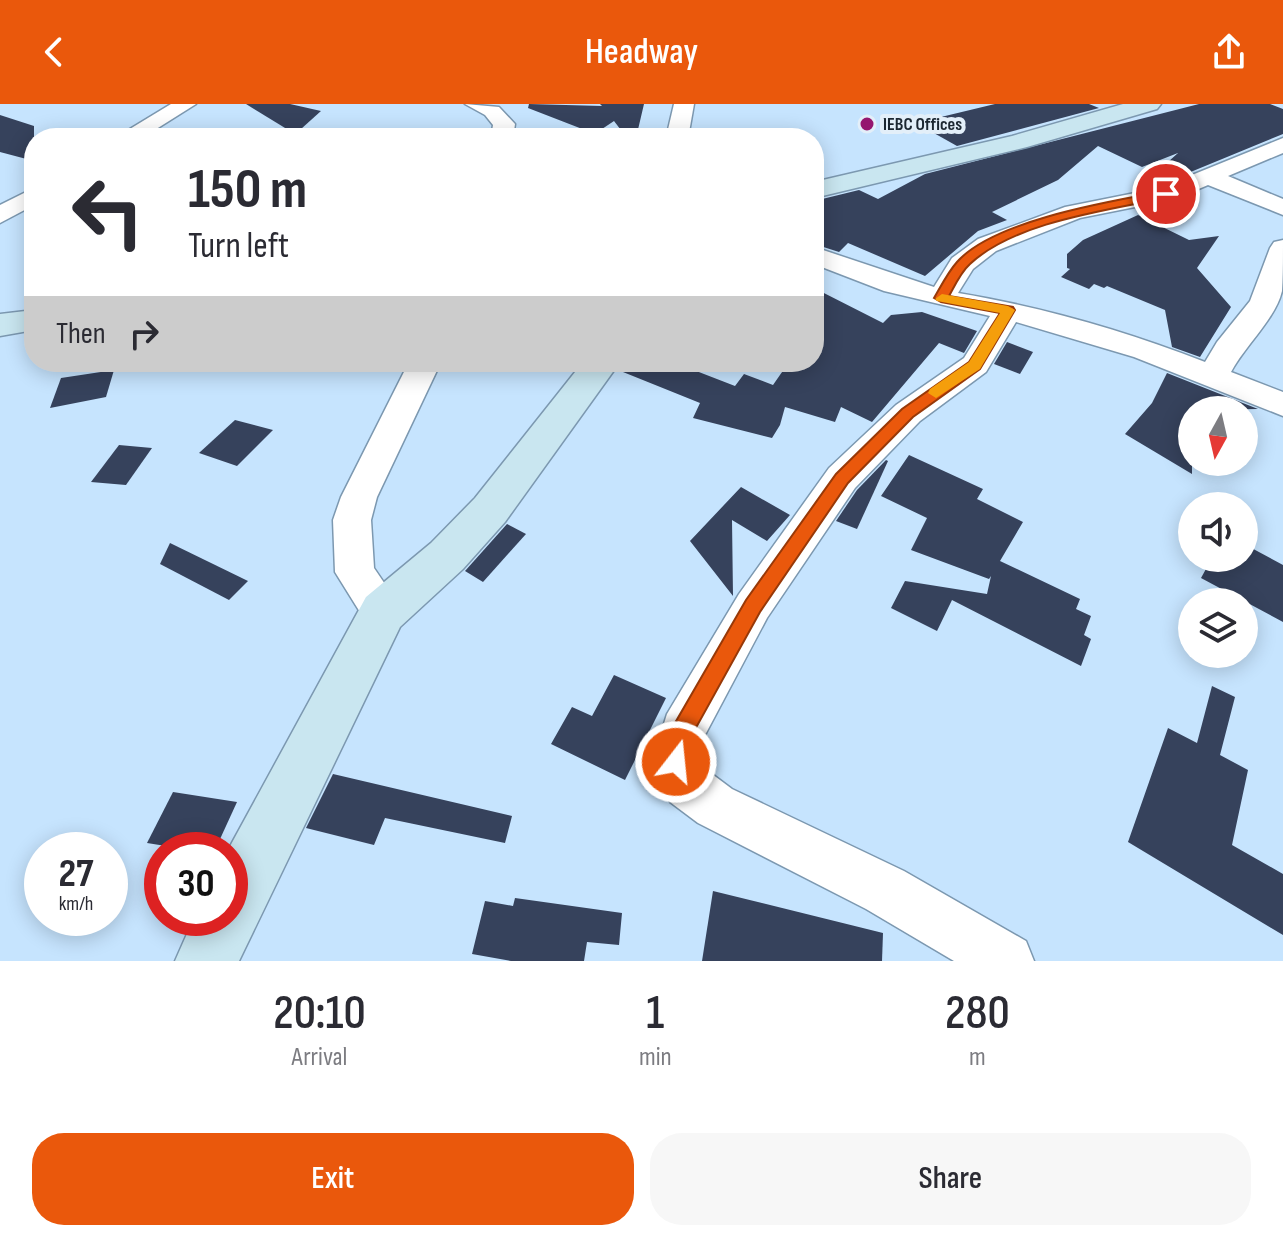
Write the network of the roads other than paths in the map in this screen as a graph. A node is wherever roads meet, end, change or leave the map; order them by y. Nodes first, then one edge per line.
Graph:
1 (186, 104) edge
2 (475, 104) edge
3 (684, 104) edge
4 (1149, 104) edge
5 (144, 128) edge
6 (503, 128) edge
7 (679, 128) edge
8 (1283, 145) edge
9 (1207, 176) junction
10 (824, 188) edge
11 (24, 201) edge
12 (1283, 208) edge
13 (0, 215) edge
14 (1283, 248) edge
15 (824, 259) edge
16 (941, 298) junction
17 (1274, 307) edge
18 (1008, 310) junction
19 (24, 321) edge
20 (0, 325) edge
21 (420, 372) edge
22 (594, 372) edge
23 (1214, 375) junction
24 (1283, 405) edge
25 (383, 612) junction
26 (248, 873) edge
27 (218, 936) edge
28 (207, 961) edge
29 (1006, 961) edge

1 - 5 street
2 - 6 street
3 - 7 street
4 - 10 street
8 - 9 street
9 - 12 street
9 - 16 street
11 - 13 street
14 - 17 street
15 - 16 street
16 - 18 street
17 - 23 street
18 - 23 street
18 - 29 street
19 - 20 street
21 - 25 street
22 - 25 street
23 - 24 street
25 - 26 street
27 - 28 street

